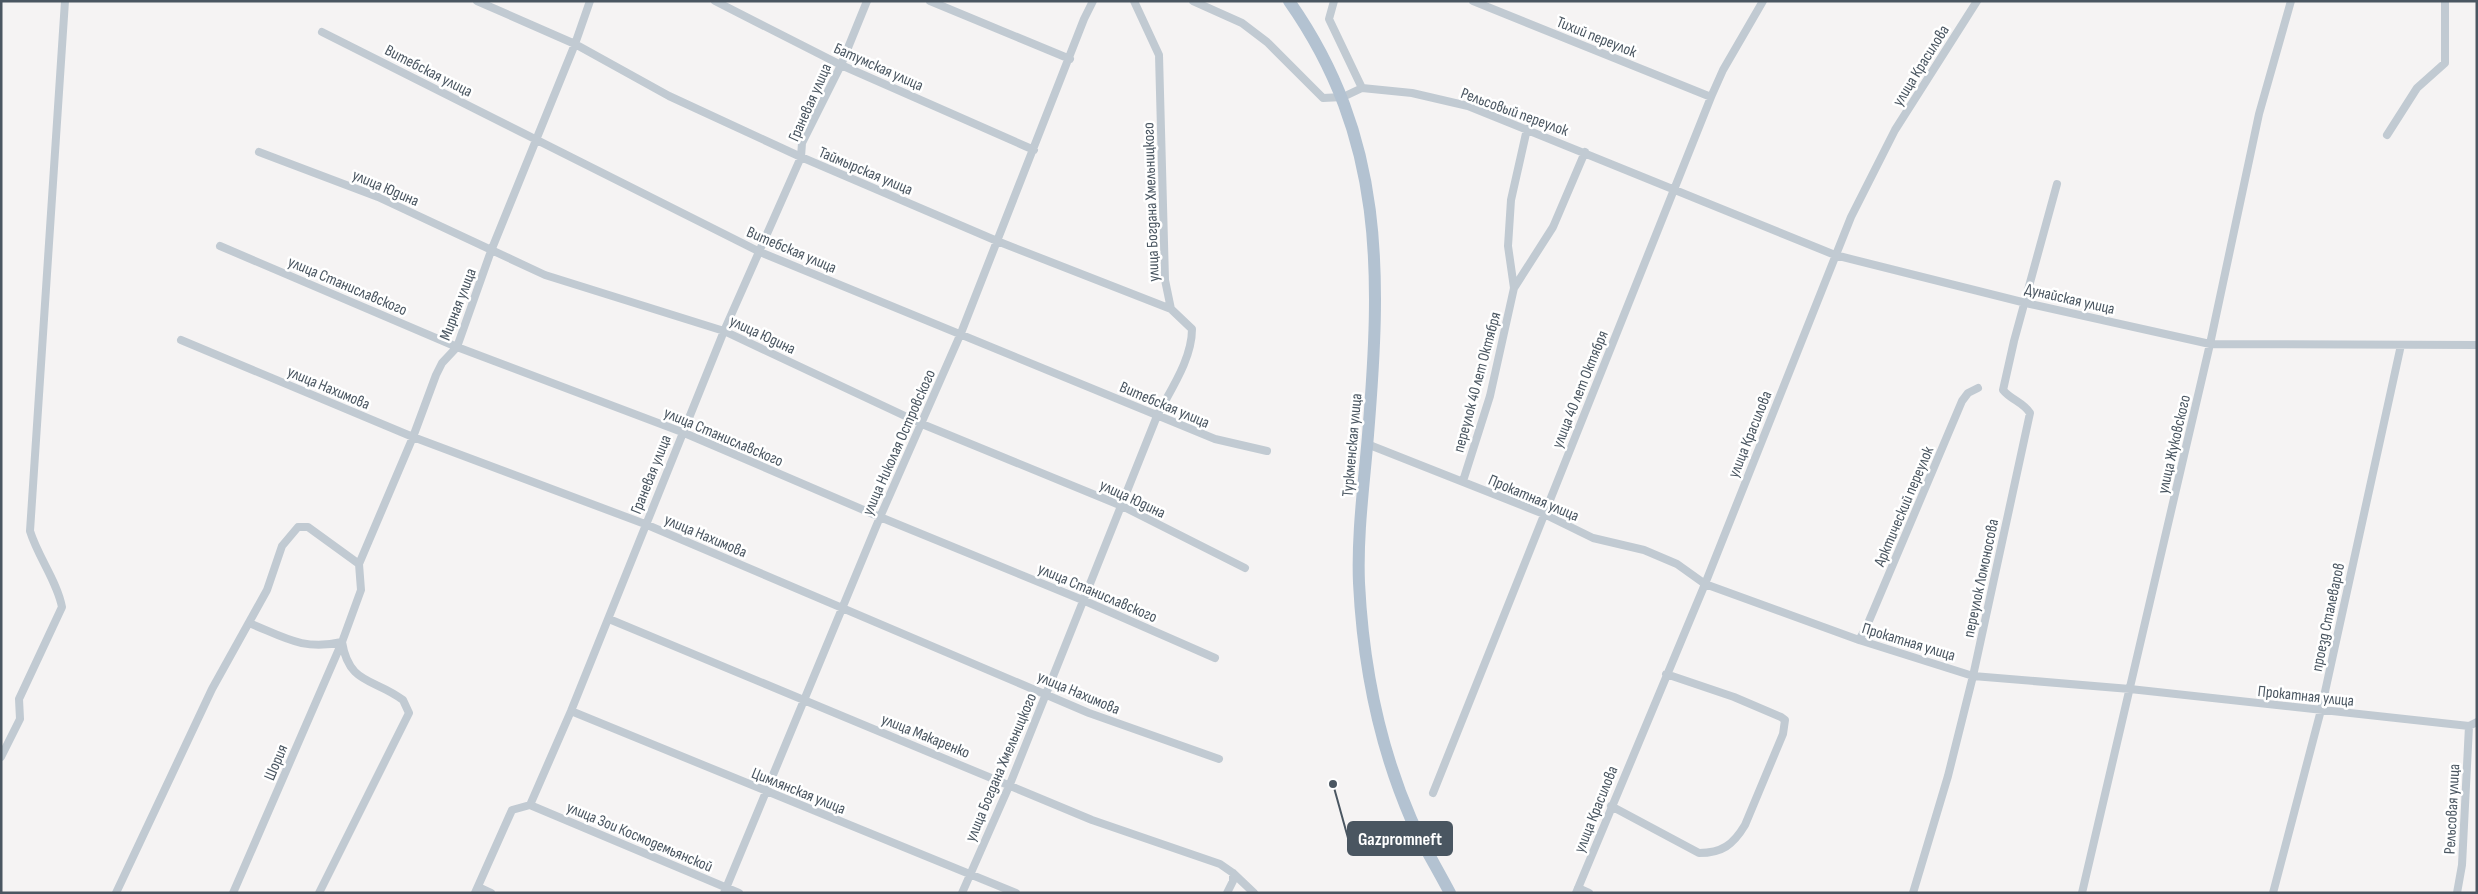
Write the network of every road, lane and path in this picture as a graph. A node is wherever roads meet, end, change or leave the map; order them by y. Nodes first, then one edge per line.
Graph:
1 (65, 1) edge
2 (477, 1) edge
3 (590, 1) edge
4 (715, 1) edge
5 (867, 1) edge
6 (930, 1) edge
7 (1093, 1) edge
8 (1134, 1) edge
9 (1193, 1) edge
10 (1289, 1) edge
11 (1334, 1) edge
12 (1473, 1) edge
13 (1977, 1) edge
14 (2291, 1) edge
15 (2445, 1) edge
16 (1761, 2) edge
17 (322, 32) dead end
18 (575, 44) junction
19 (1070, 59) junction
20 (841, 65) junction
21 (1362, 88) junction
22 (1343, 97) junction
23 (1711, 97) junction
24 (1527, 129) junction
25 (2387, 136) dead end
26 (535, 139) junction
27 (1034, 150) junction
28 (259, 152) dead end
29 (1585, 152) junction
30 (801, 157) junction
31 (2057, 184) dead end
32 (1672, 190) junction
33 (997, 241) junction
34 (220, 246) dead end
35 (491, 251) junction
36 (760, 252) junction
37 (1835, 255) junction
38 (1514, 288) junction
39 (2026, 303) junction
40 (1171, 309) junction
41 (724, 331) junction
42 (961, 333) junction
43 (181, 340) dead end
44 (2210, 344) junction
45 (2401, 345) junction
46 (2477, 345) edge
47 (457, 347) junction
48 (1978, 388) dead end
49 (1158, 416) junction
50 (922, 424) junction
51 (682, 432) junction
52 (413, 437) junction
53 (1367, 444) junction
54 (1267, 451) dead end
55 (1463, 482) junction
56 (1122, 506) junction
57 (1544, 514) junction
58 (880, 517) junction
59 (645, 524) junction
60 (359, 564) junction
61 (1245, 568) dead end
62 (1705, 584) junction
63 (1085, 601) junction
64 (842, 609) junction
65 (609, 619) junction
66 (249, 623) junction
67 (1858, 640) junction
68 (342, 642) junction
69 (1215, 658) dead end
70 (1666, 674) junction
71 (1973, 676) junction
72 (2130, 689) junction
73 (1046, 693) junction
74 (805, 701) junction
75 (2320, 710) junction
76 (572, 711) junction
77 (2477, 722) edge
78 (2468, 726) junction
79 (1, 757) edge
80 (1219, 759) dead end
81 (1010, 784) junction
82 (765, 791) junction
83 (1433, 793) dead end
84 (530, 805) junction
85 (1611, 806) junction
86 (1233, 873) junction
87 (969, 875) junction
88 (476, 890) edge
89 (725, 890) edge
90 (1577, 890) edge
91 (116, 893) edge
92 (233, 893) edge
93 (319, 893) edge
94 (491, 893) edge
95 (739, 893) edge
96 (962, 893) edge
97 (1016, 893) edge
98 (1227, 893) edge
99 (1254, 893) edge
100 (1450, 893) edge
101 (1589, 893) edge
102 (1913, 893) edge
103 (2082, 893) edge
104 (2273, 893) edge
105 (2457, 893) edge

1 - 79 street
2 - 18 street, Таймырская улица
3 - 18 street, Мирная улица
4 - 20 street, Батумская улица
5 - 20 street, Граневая улица
6 - 19 street
7 - 19 street, улица Николая Островского
8 - 40 street, улица Богдана Хмельницкого
9 - 22 street
10 - 22 main road, Туркменская улица
11 - 21 street
12 - 23 street, Тихий переулок
13 - 37 street, улица Красилова
14 - 44 street, улица Жуковского
15 - 25 street
16 - 23 street, улица 40 лет Октября
17 - 26 street, Витебская улица
18 - 26 street, Мирная улица
18 - 30 street, Таймырская улица
19 - 27 street, улица Николая Островского
20 - 27 street, Батумская улица
20 - 30 street, Граневая улица
21 - 22 street
21 - 24 street, Рельсовый переулок
22 - 53 main road, Туркменская улица
23 - 32 street, улица 40 лет Октября
24 - 29 street, Рельсовый переулок
24 - 38 street, переулок 40 лет Октября
26 - 35 street, Мирная улица
26 - 36 street, Витебская улица
27 - 33 street, улица Николая Островского
28 - 35 street, улица Юдина
29 - 32 street, Рельсовый переулок
29 - 38 street, переулок 40 лет Октября
30 - 33 street, Таймырская улица
30 - 36 street, Граневая улица
31 - 39 street
32 - 37 street, Дунайская улица
32 - 57 street, улица 40 лет Октября
33 - 40 street, Таймырская улица
33 - 42 street, улица Николая Островского
34 - 47 street, улица Станиславского
35 - 41 street, улица Юдина
35 - 47 street, Мирная улица
36 - 41 street, Граневая улица
36 - 42 street, Витебская улица
37 - 39 street, Дунайская улица
37 - 62 street, улица Красилова
38 - 55 street, переулок 40 лет Октября
39 - 44 street, Дунайская улица
39 - 71 street, переулок Ломоносова
40 - 49 street, улица Богдана Хмельницкого
41 - 50 street, улица Юдина
41 - 51 street, Граневая улица
42 - 49 street, Витебская улица
42 - 50 street, улица Николая Островского
43 - 52 street, улица Нахимова
44 - 45 street, Дунайская улица
44 - 72 street, улица Жуковского
45 - 46 street, Дунайская улица
45 - 75 street, проезд Сталеваров
47 - 51 street, улица Станиславского
47 - 52 street, Мирная улица
48 - 67 street, Арктический переулок
49 - 54 street, Витебская улица
49 - 56 street, улица Богдана Хмельницкого
50 - 56 street, улица Юдина
50 - 58 street, улица Николая Островского
51 - 58 street, улица Станиславского
51 - 59 street, Граневая улица
52 - 59 street, улица Нахимова
52 - 60 street, Мирная улица
53 - 55 street, Прокатная улица
53 - 100 main road, Туркменская улица
55 - 57 street, Прокатная улица
56 - 61 street, улица Юдина
56 - 63 street, улица Богдана Хмельницкого
57 - 62 street, Прокатная улица
57 - 83 street, улица 40 лет Октября
58 - 63 street, улица Станиславского
58 - 64 street, улица Николая Островского
59 - 64 street, улица Нахимова
59 - 65 street, Граневая улица
60 - 66 street
60 - 68 street, Мирная улица
62 - 67 street, Прокатная улица
62 - 70 street, улица Красилова
63 - 69 street, улица Станиславского
63 - 73 street, улица Богдана Хмельницкого
64 - 73 street, улица Нахимова
64 - 74 street, улица Николая Островского
65 - 74 street, улица Макаренко
65 - 76 street, Граневая улица
66 - 68 street
66 - 91 street
67 - 71 street, Прокатная улица
68 - 92 street, Шория
68 - 93 street
70 - 85 street, улица Красилова
70 - 85 street
71 - 72 street, Прокатная улица
71 - 102 street, переулок Ломоносова
72 - 75 street, Прокатная улица
72 - 103 street, улица Жуковского
73 - 80 street, улица Нахимова
73 - 81 street, улица Богдана Хмельницкого
74 - 81 street, улица Макаренко
74 - 82 street, улица Николая Островского
75 - 78 street, Прокатная улица
75 - 104 street, проезд Сталеваров
76 - 82 street, Цимлянская улица
76 - 84 street, Граневая улица
77 - 78 street
78 - 105 street, Рельсовая улица
81 - 86 street, улица Макаренко
81 - 87 street, улица Богдана Хмельницкого
82 - 87 street, Цимлянская улица
82 - 89 street, улица Николая Островского
84 - 88 street
84 - 89 street, улица Зои Космодемьянской
85 - 90 street, улица Красилова
86 - 98 street
86 - 99 street, улица Макаренко
87 - 96 street, улица Богдана Хмельницкого
87 - 97 street, Цимлянская улица
88 - 94 street
89 - 95 street, улица Зои Космодемьянской
90 - 101 street

